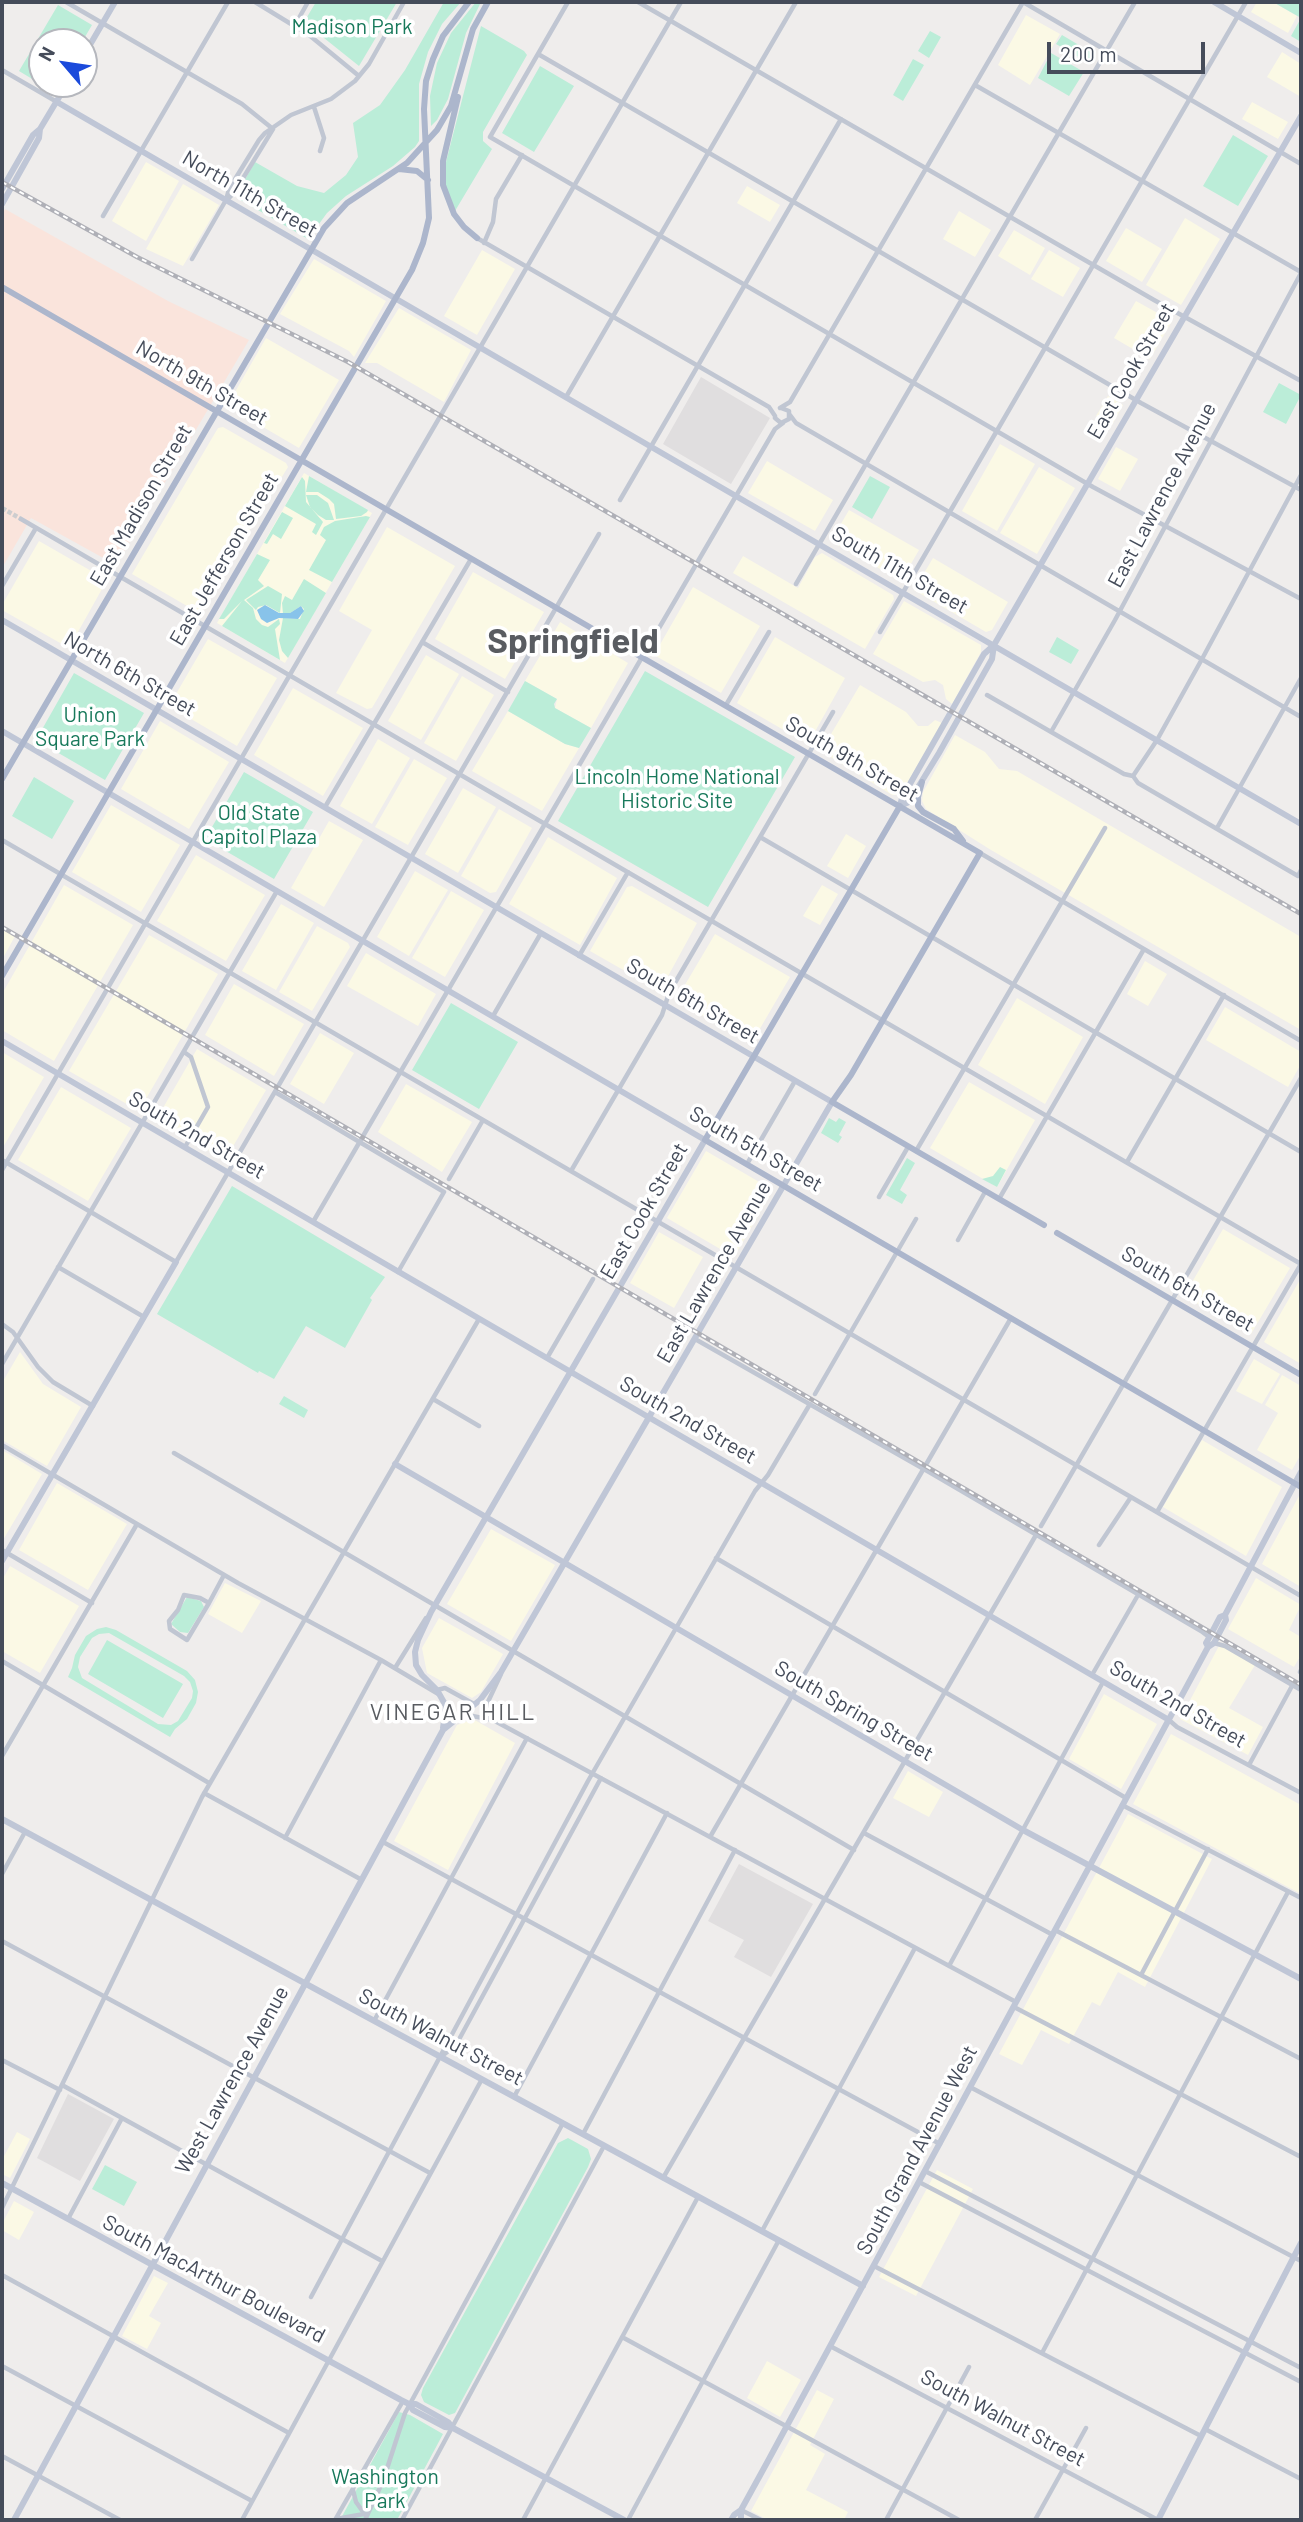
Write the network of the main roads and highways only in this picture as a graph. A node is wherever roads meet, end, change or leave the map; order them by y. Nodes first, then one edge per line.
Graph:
1 (469, 2) edge
2 (488, 2) edge
3 (463, 67) junction
4 (426, 144) junction
5 (399, 170) junction
6 (428, 181) junction
7 (477, 238) road end
8 (2, 286) edge
9 (216, 411) junction
10 (302, 460) junction
11 (386, 509) joint
12 (2, 779) edge
13 (922, 782) road end
14 (900, 806) junction
15 (964, 843) junction
16 (980, 853) joint
17 (2, 976) edge
18 (832, 1102) joint
19 (705, 1140) joint
20 (1044, 1225) dead end
21 (1058, 1233) dead end
22 (1301, 1375) edge
23 (1298, 1485) edge

1 - 4 main road, East Jefferson Street
2 - 3 main road
3 - 4 main road, East Madison Street
3 - 7 main road
4 - 5 main road, East Madison Street
4 - 6 main road, East Jefferson Street
5 - 6 main road
5 - 9 main road, East Madison Street
6 - 10 main road, East Jefferson Street
8 - 9 main road, North 9th Street
9 - 10 main road, North 9th Street
9 - 12 main road, East Madison Street
10 - 11 main road, North 9th Street
10 - 17 main road, East Jefferson Street
11 - 14 main road, South 9th Street
13 - 15 main road
14 - 15 main road, South 9th Street
14 - 19 main road, East Cook Street
15 - 16 main road, South 9th Street
16 - 18 main road, East Lawrence Avenue
18 - 20 main road, South 6th Street
19 - 23 main road, South 5th Street
21 - 22 main road, South 6th Street

